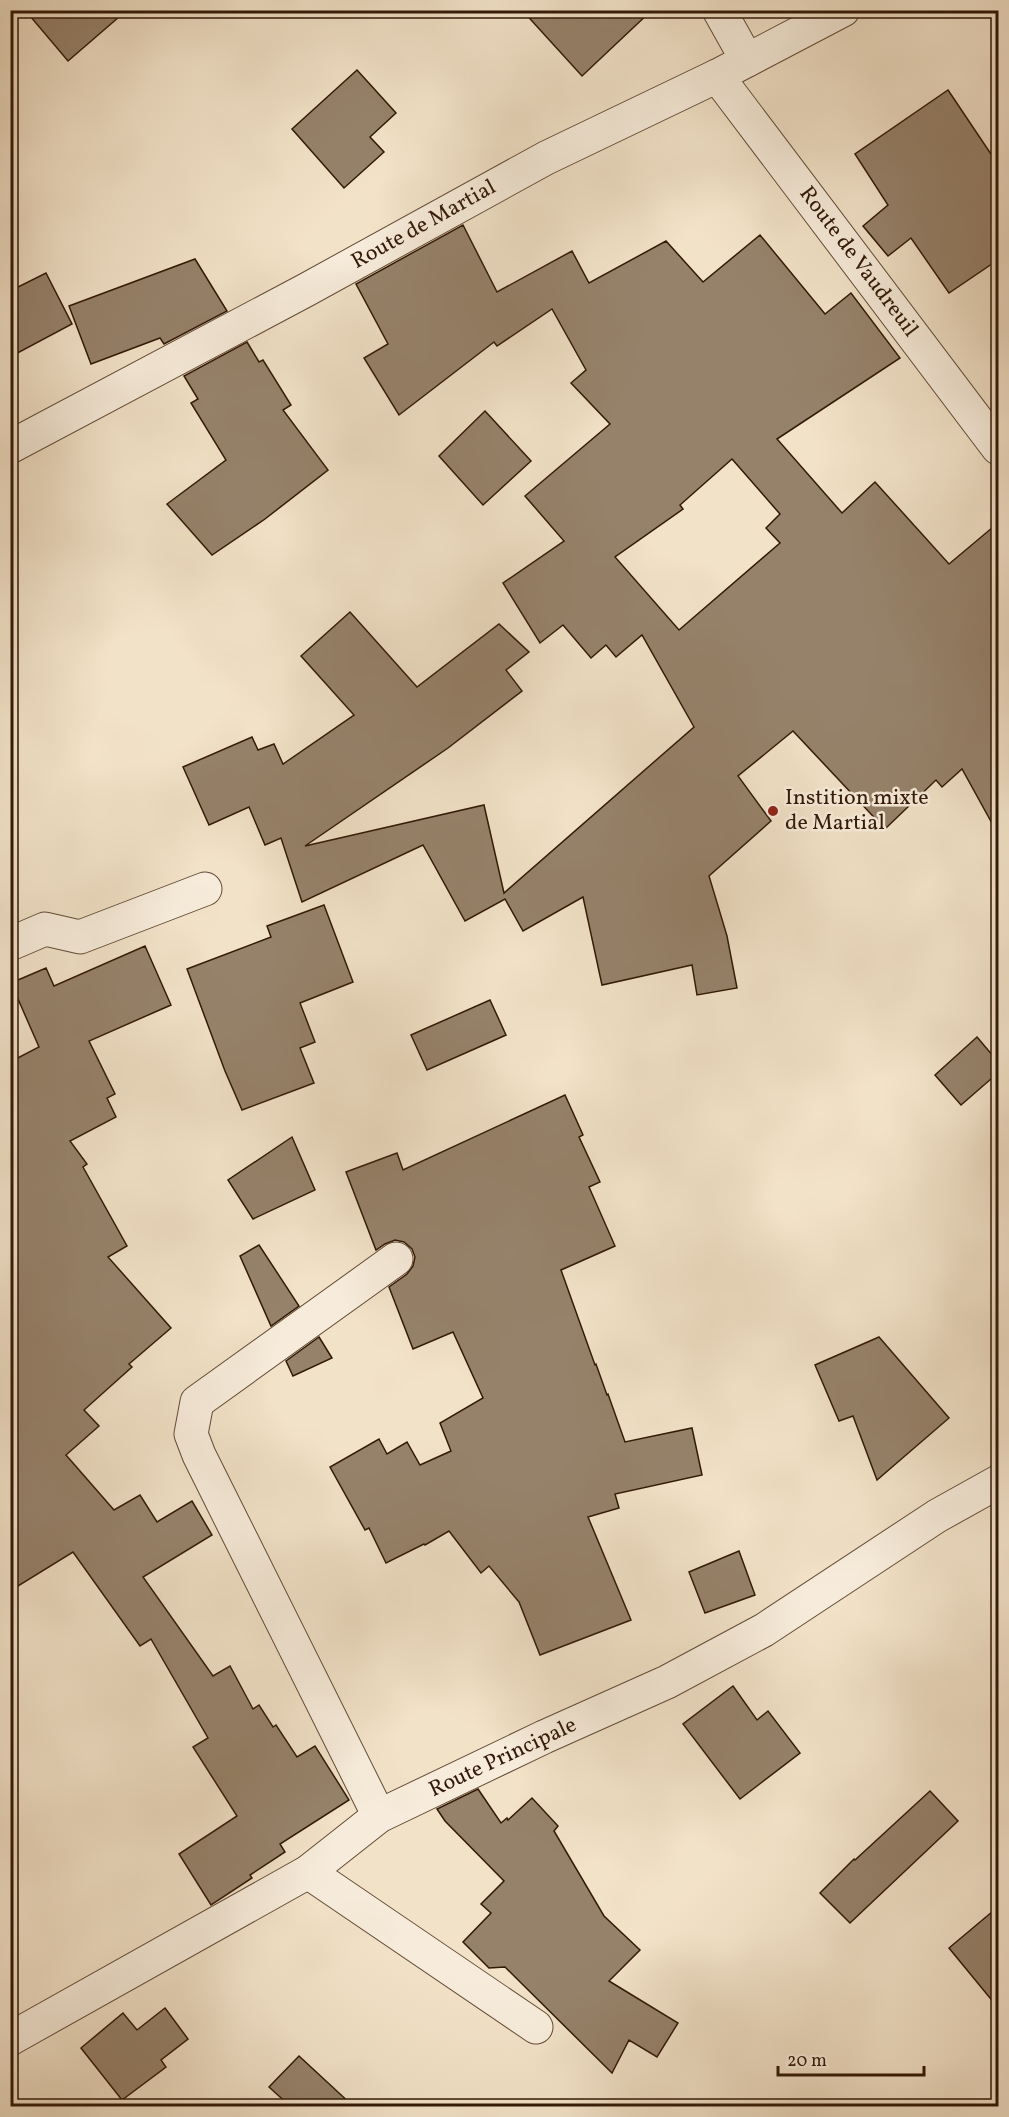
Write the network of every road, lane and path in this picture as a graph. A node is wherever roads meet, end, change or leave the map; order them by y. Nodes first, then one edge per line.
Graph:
1 (719, 10) edge
2 (843, 10) edge
3 (747, 60) junction
4 (717, 76) junction
5 (10, 447) edge
6 (999, 448) edge
7 (205, 889) dead end
8 (10, 944) edge
9 (396, 1259) dead end
10 (999, 1482) edge
11 (379, 1816) junction
12 (309, 1872) junction
13 (536, 2027) dead end
14 (10, 2038) edge

1 - 3 street
2 - 3 street, Route de Martial
3 - 4 street, Route de Martial
4 - 5 street, Route de Martial
4 - 6 street, Route de Vaudreuil
7 - 8 street
9 - 11 street
10 - 11 street, Route Principale
11 - 12 street, Route Principale
12 - 13 street
12 - 14 street, Route Principale

